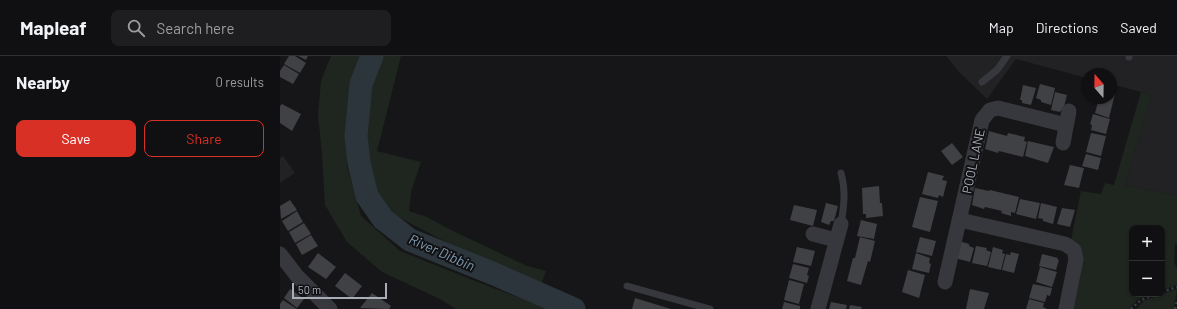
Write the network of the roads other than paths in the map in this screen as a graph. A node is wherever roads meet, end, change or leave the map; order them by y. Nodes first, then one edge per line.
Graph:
1 (1007, 56) edge
2 (982, 82) dead end
3 (1063, 143) dead end
4 (841, 173) dead end
5 (960, 220) junction
6 (841, 224) joint
7 (813, 234) dead end
8 (836, 240) junction
9 (281, 257) edge
10 (946, 282) dead end
11 (627, 286) dead end
12 (330, 309) edge
13 (710, 309) edge
14 (818, 309) edge
15 (1066, 309) edge

1 - 2 lane
3 - 5 street, POOL LANE
4 - 6 lane
5 - 10 street, POOL LANE
5 - 15 street
6 - 8 street
7 - 8 street
8 - 14 street
9 - 12 street
11 - 13 lane

